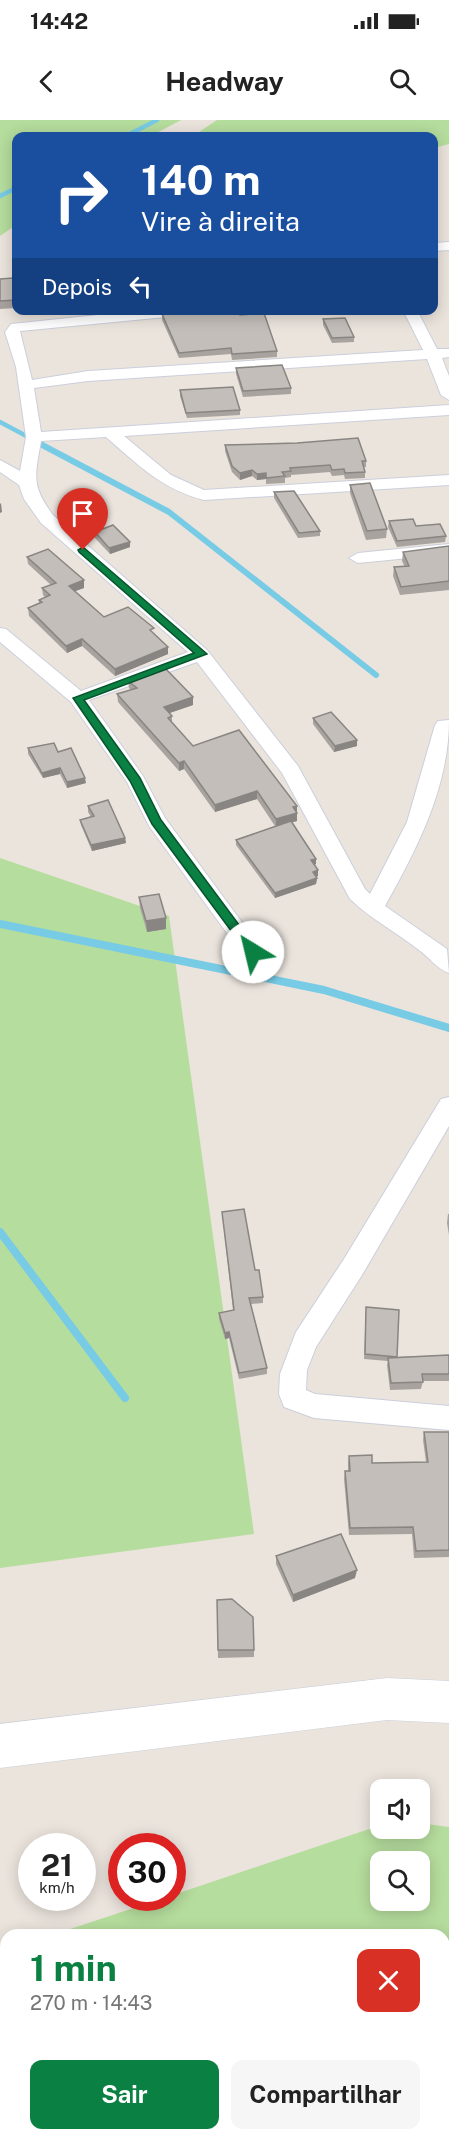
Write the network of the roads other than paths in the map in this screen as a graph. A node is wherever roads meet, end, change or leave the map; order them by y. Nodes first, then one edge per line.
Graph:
1 (144, 315) edge
2 (413, 315) edge
3 (449, 353) edge
4 (0, 355) edge
5 (433, 355) junction
6 (25, 376) junction
7 (449, 395) edge
8 (449, 410) edge
9 (110, 432) junction
10 (34, 437) junction
11 (0, 465) edge
12 (449, 480) edge
13 (26, 483) junction
14 (449, 549) edge
15 (358, 558) dead end
16 (0, 633) edge
17 (201, 654) junction
18 (78, 698) junction
19 (445, 724) dead end
20 (372, 909) junction
21 (253, 952) dead end
22 (449, 965) edge
23 (449, 1106) edge
24 (449, 1418) edge
25 (449, 1702) edge
26 (0, 1746) edge

1 - 6 street
2 - 5 street
3 - 5 street
4 - 6 street
5 - 6 street
5 - 7 street
6 - 10 street
8 - 9 street
9 - 10 street
9 - 12 street
10 - 13 street
11 - 13 street
13 - 17 street
14 - 15 street
16 - 18 street
17 - 18 street
17 - 20 street
18 - 21 street
19 - 20 street
20 - 22 street
23 - 24 street
25 - 26 main road

